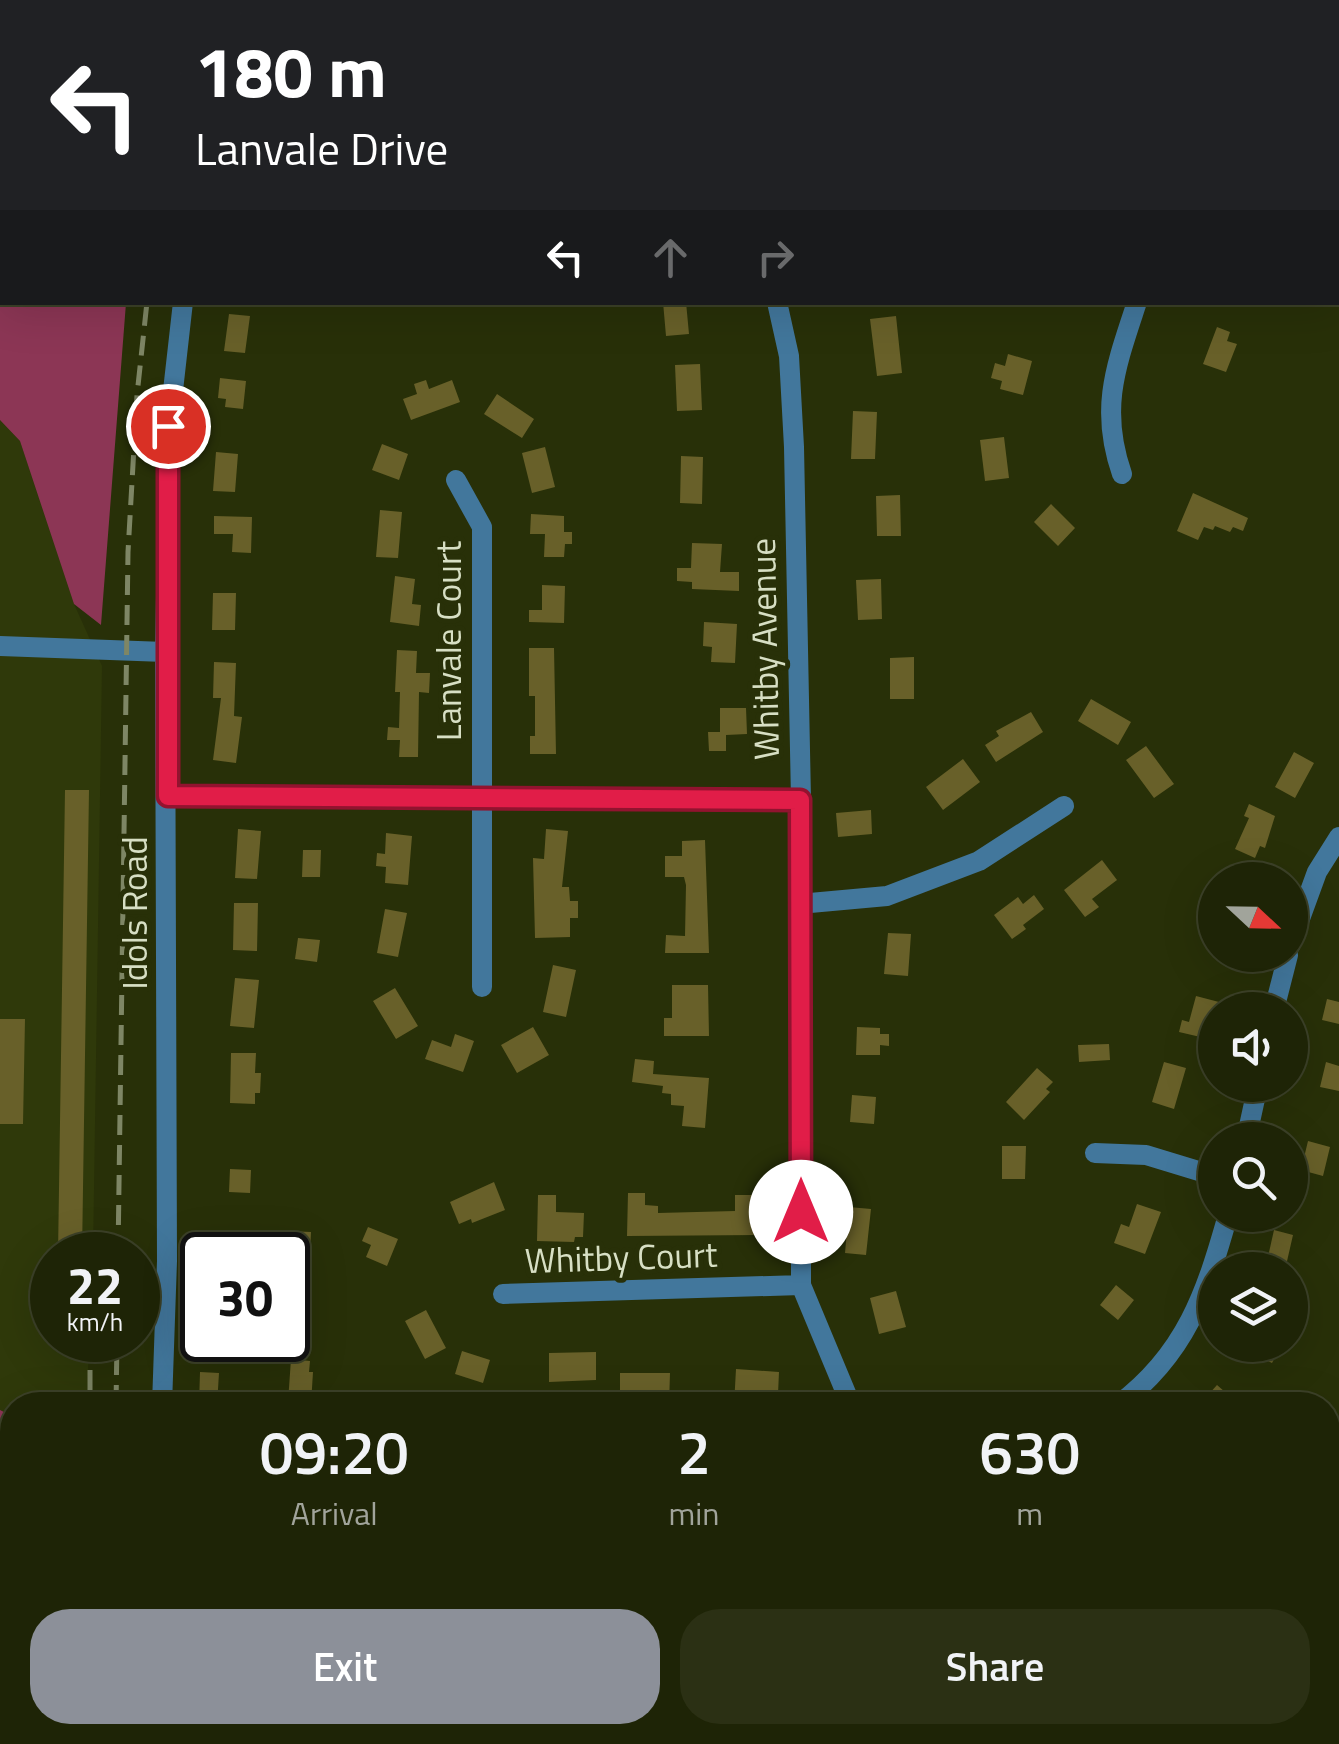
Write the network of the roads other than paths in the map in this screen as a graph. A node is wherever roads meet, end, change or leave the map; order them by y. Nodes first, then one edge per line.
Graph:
1 (182, 305) edge
2 (778, 305) edge
3 (1136, 305) edge
4 (1122, 474) dead end
5 (456, 480) dead end
6 (0, 646) edge
7 (166, 652) junction
8 (168, 796) junction
9 (482, 797) junction
10 (800, 800) junction
11 (1064, 806) dead end
12 (1339, 837) edge
13 (1308, 897) edge
14 (799, 904) junction
15 (482, 987) dead end
16 (1096, 1153) dead end
17 (1198, 1171) edge
18 (1223, 1232) edge
19 (802, 1284) junction
20 (504, 1294) dead end
21 (163, 1392) edge
22 (846, 1392) edge
23 (1133, 1392) edge

1 - 7 street, Idols Road
2 - 10 street, Whitby Avenue
3 - 4 street
5 - 9 street, Lanvale Court
6 - 7 street
7 - 8 street, Idols Road
8 - 9 street
8 - 21 street, Idols Road
9 - 10 street
9 - 15 street, Lanvale Court
10 - 14 street, Whitby Avenue
11 - 14 street
12 - 13 street
14 - 19 street, Whitby Avenue
16 - 17 street
18 - 23 street
19 - 20 street, Whitby Court
19 - 22 street, Whitby Avenue

